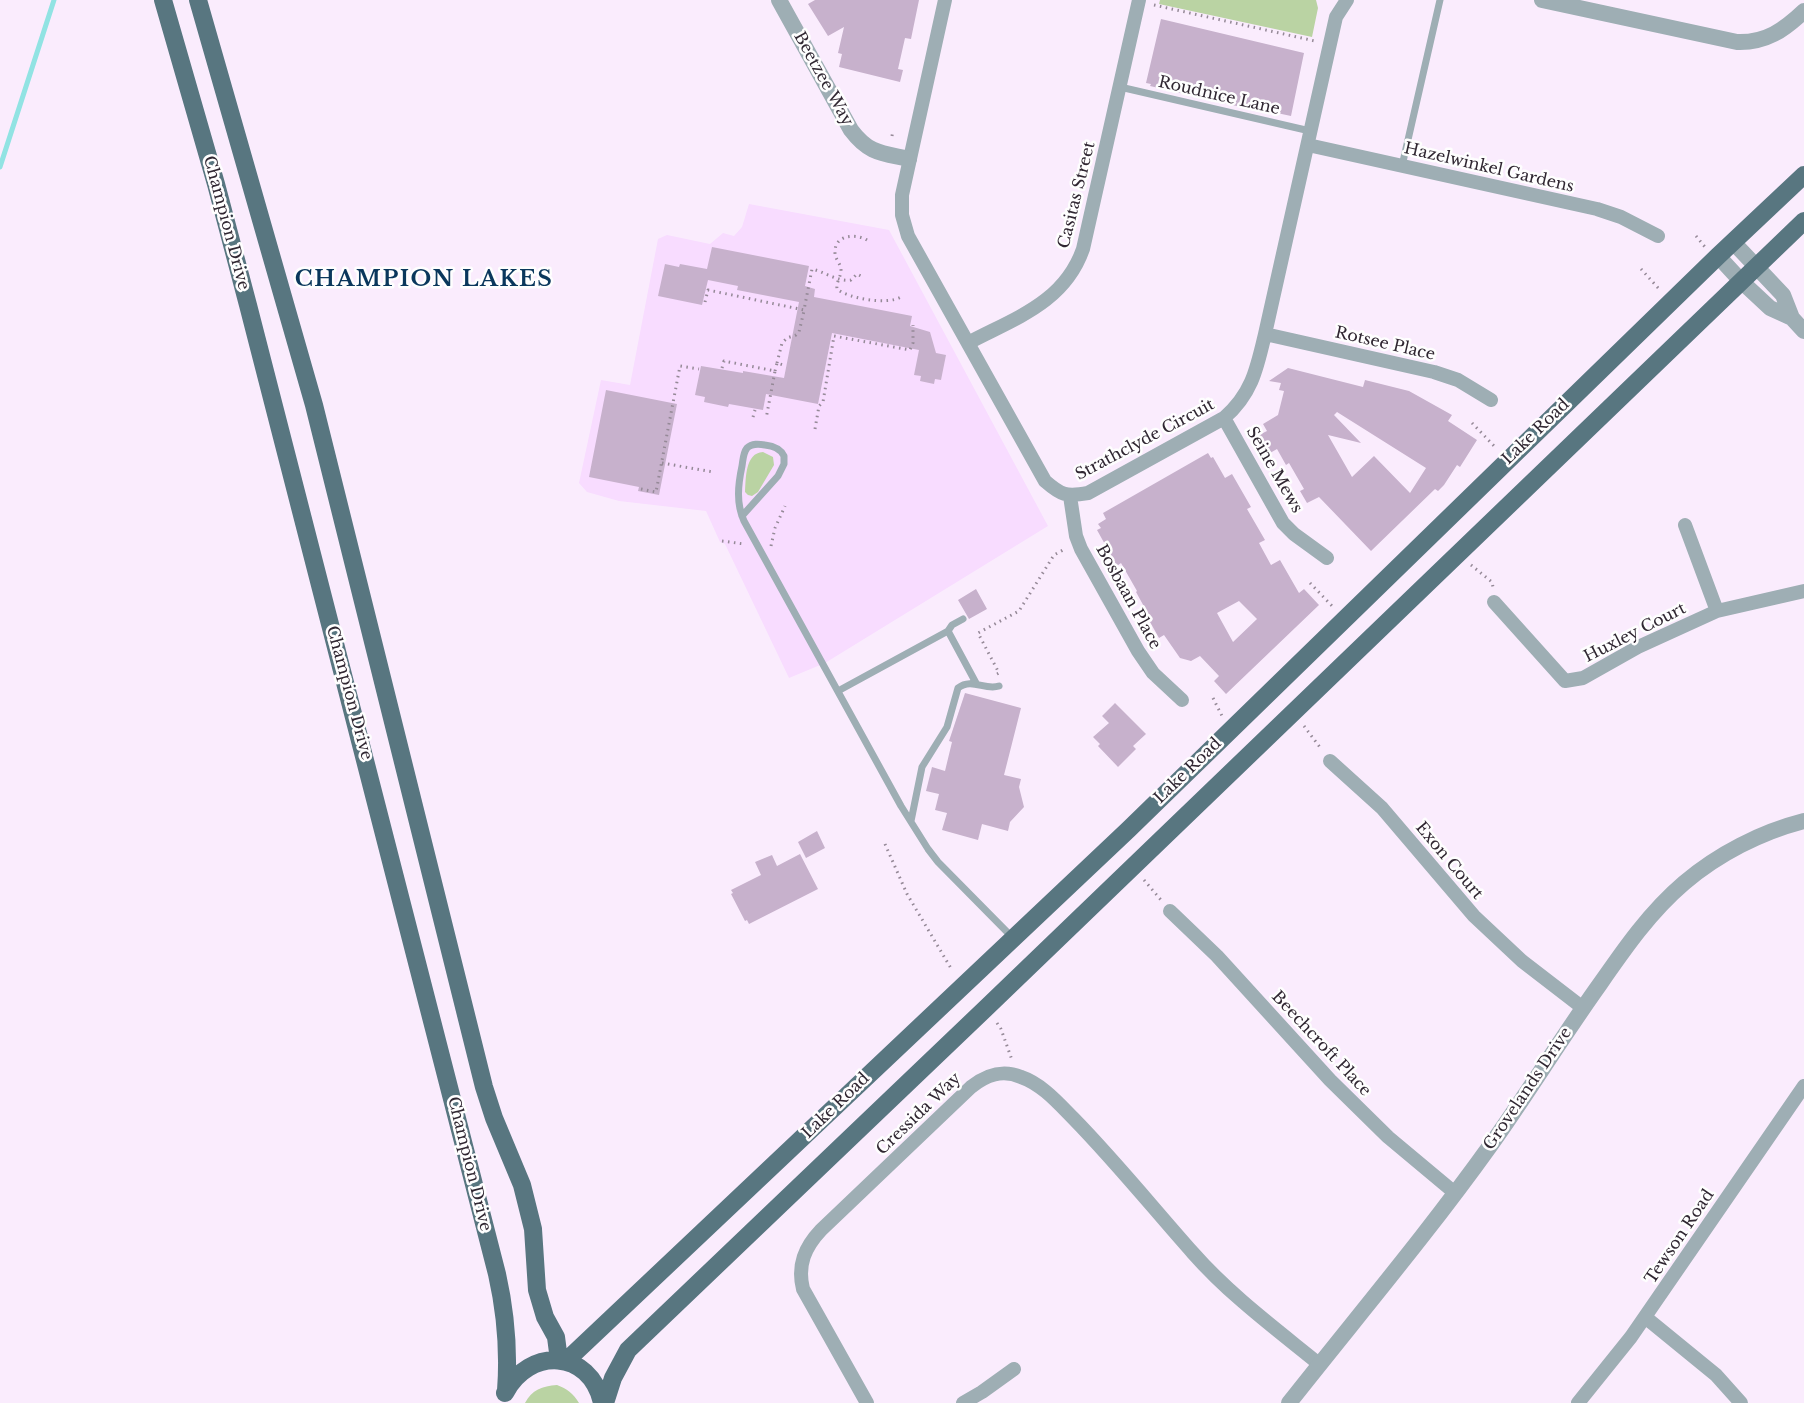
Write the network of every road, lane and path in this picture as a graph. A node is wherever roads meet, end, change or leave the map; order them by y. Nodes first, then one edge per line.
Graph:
1 (162, 0) edge
2 (198, 0) edge
3 (779, 0) edge
4 (945, 0) edge
5 (1139, 0) edge
6 (1332, 0) edge
7 (1347, 0) edge
8 (1440, 0) edge
9 (1542, 0) edge
10 (1154, 5) dead end
11 (1804, 11) edge
12 (1336, 17) junction
13 (1315, 41) dead end
14 (1120, 87) junction
15 (893, 130) dead end
16 (892, 136) dead end
17 (1310, 138) junction
18 (909, 159) junction
19 (1402, 166) junction
20 (1804, 175) edge
21 (1804, 221) edge
22 (1658, 236) dead end
23 (1696, 236) dead end
24 (867, 240) dead end
25 (1734, 242) junction
26 (1713, 253) junction
27 (1756, 266) junction
28 (1641, 269) dead end
29 (863, 277) dead end
30 (838, 280) junction
31 (1741, 281) junction
32 (1664, 293) dead end
33 (901, 297) dead end
34 (705, 302) dead end
35 (804, 310) junction
36 (1792, 318) junction
37 (913, 325) dead end
38 (1804, 331) edge
39 (1265, 334) junction
40 (968, 343) junction
41 (777, 363) junction
42 (786, 366) dead end
43 (722, 368) dead end
44 (699, 369) dead end
45 (775, 370) junction
46 (1491, 400) dead end
47 (755, 410) dead end
48 (753, 417) dead end
49 (1224, 418) junction
50 (766, 419) dead end
51 (1472, 423) dead end
52 (815, 429) dead end
53 (1499, 452) dead end
54 (662, 463) junction
55 (713, 472) dead end
56 (641, 489) dead end
57 (1070, 496) junction
58 (785, 506) dead end
59 (742, 516) junction
60 (1685, 525) dead end
61 (722, 541) dead end
62 (750, 545) dead end
63 (1072, 545) dead end
64 (770, 551) dead end
65 (1327, 558) dead end
66 (1467, 562) dead end
67 (1310, 583) dead end
68 (1804, 591) edge
69 (1494, 602) joint
70 (1335, 610) dead end
71 (1717, 611) junction
72 (963, 619) dead end
73 (948, 631) junction
74 (995, 676) dead end
75 (976, 683) junction
76 (999, 686) dead end
77 (838, 691) junction
78 (1214, 698) dead end
79 (1182, 700) dead end
80 (1223, 718) dead end
81 (1302, 723) dead end
82 (1330, 761) joint
83 (911, 821) junction
84 (1804, 821) edge
85 (885, 844) dead end
86 (1141, 876) dead end
87 (1170, 911) joint
88 (1013, 939) junction
89 (1034, 962) junction
90 (952, 970) dead end
91 (1583, 1008) junction
92 (993, 1018) dead end
93 (1013, 1062) dead end
94 (1804, 1086) edge
95 (1455, 1193) junction
96 (1645, 1317) junction
97 (562, 1361) junction
98 (1319, 1364) junction
99 (1014, 1369) dead end
100 (503, 1397) edge
101 (604, 1403) edge
102 (867, 1403) edge
103 (963, 1403) edge
104 (1288, 1403) edge
105 (1578, 1403) edge
106 (1741, 1403) edge

1 - 100 main road, Champion Drive
2 - 97 main road, Champion Drive
3 - 18 street, Beetzee Way
4 - 18 street, Strathclyde Circuit
5 - 14 street, Casitas Street
6 - 12 street, Strathclyde Circuit
7 - 12 street, Strathclyde Circuit
8 - 19 lane
9 - 11 street
10 - 13 path
12 - 17 street, Strathclyde Circuit
14 - 17 lane, Roudnice Lane
14 - 40 street, Casitas Street
15 - 16 path
17 - 19 street, Hazelwinkel Gardens
17 - 39 street, Strathclyde Circuit
18 - 40 street, Strathclyde Circuit
19 - 22 street, Hazelwinkel Gardens
20 - 25 main road, Lake Road
21 - 27 main road, Lake Road
23 - 26 path
24 - 30 path
25 - 26 main road, Lake Road
25 - 27 street
26 - 31 street
26 - 88 main road, Lake Road
27 - 31 main road, Lake Road
27 - 36 street
28 - 32 path
29 - 30 path
30 - 33 path
30 - 35 path
31 - 36 street
31 - 89 main road, Lake Road
34 - 35 path
35 - 41 path
36 - 38 street
37 - 52 path
39 - 46 street, Rotsee Place
39 - 49 street, Strathclyde Circuit
40 - 57 street, Strathclyde Circuit
41 - 42 path
41 - 45 path
43 - 45 path
44 - 54 path
45 - 50 path
47 - 48 path
49 - 57 street, Strathclyde Circuit
49 - 65 street, Seine Mews
51 - 53 path
54 - 55 path
54 - 56 path
57 - 79 street, Bosbaan Place
58 - 64 path
59 - 59 lane
59 - 77 lane
60 - 71 street
61 - 62 path
63 - 74 path
66 - 69 path
67 - 70 path
68 - 71 street, Huxley Court
69 - 71 street, Huxley Court
72 - 73 lane
73 - 75 lane
73 - 77 lane
75 - 76 lane
75 - 83 lane
77 - 83 lane
78 - 80 path
81 - 82 path
82 - 91 street, Exon Court
83 - 88 lane
84 - 91 street, Grovelands Drive
85 - 90 path
86 - 87 path
87 - 95 street, Beechcroft Place
88 - 89 main road
88 - 97 main road, Lake Road
89 - 101 main road, Lake Road
91 - 95 street, Grovelands Drive
92 - 93 path
94 - 96 street, Tewson Road
95 - 98 street, Grovelands Drive
96 - 105 street, Tewson Road
96 - 106 street
97 - 100 main road
97 - 101 main road
98 - 102 street, Cressida Way
98 - 104 street, Grovelands Drive
99 - 103 street

